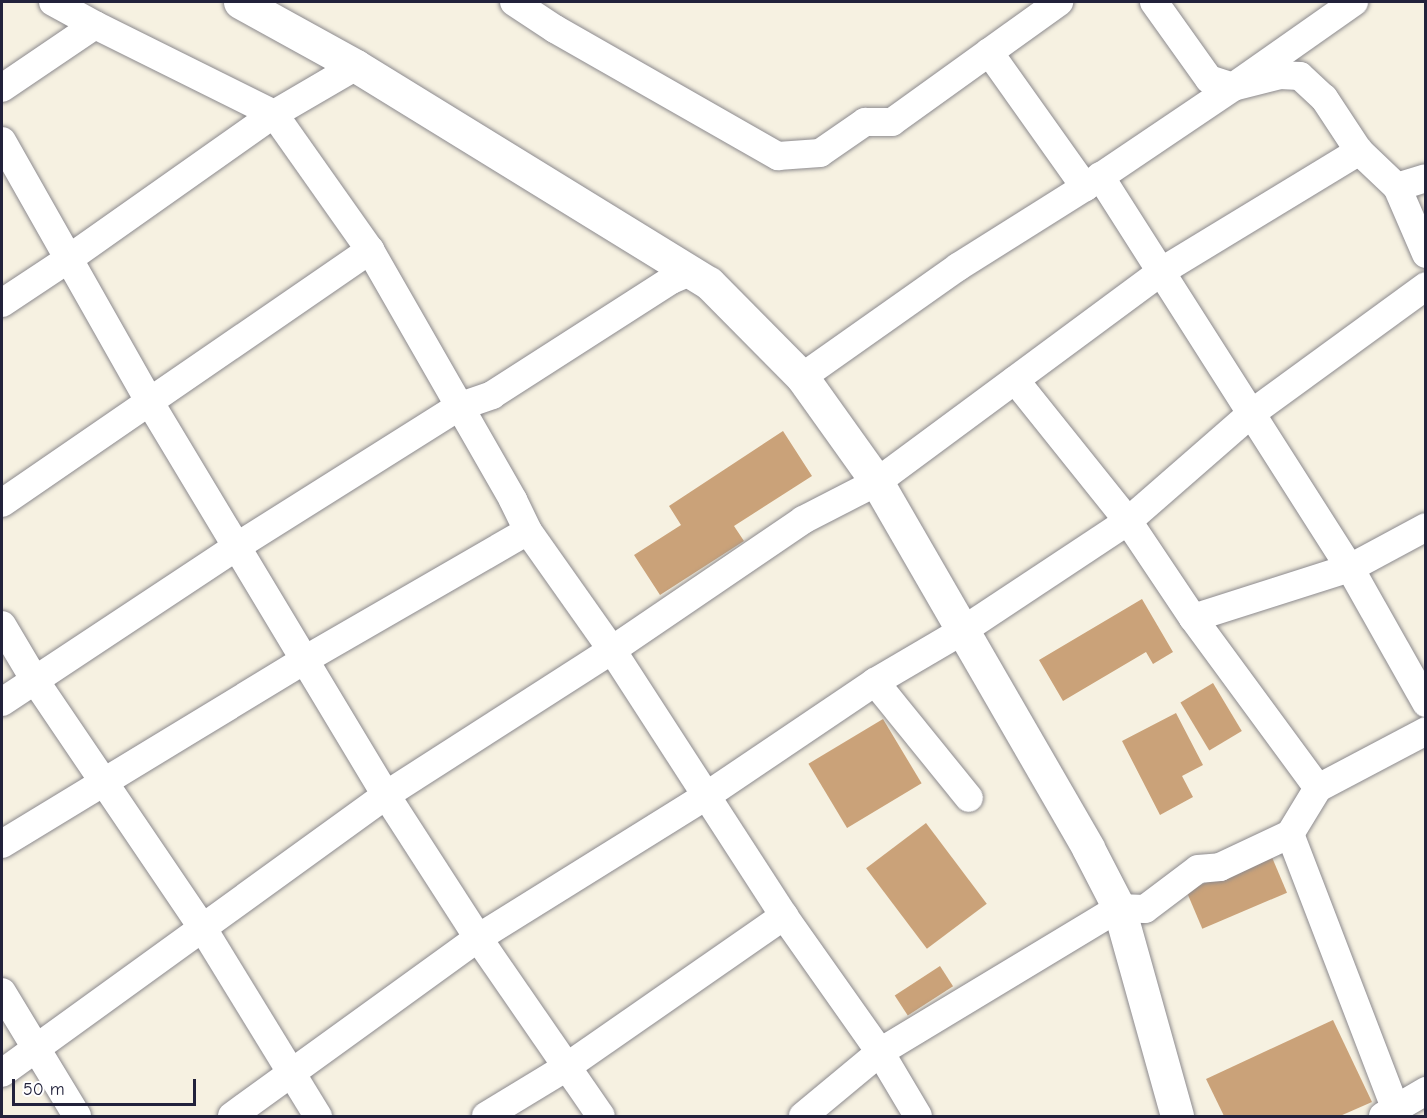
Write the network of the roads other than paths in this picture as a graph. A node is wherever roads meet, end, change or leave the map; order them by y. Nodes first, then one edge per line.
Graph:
1 (53, 2) edge
2 (240, 2) edge
3 (514, 2) edge
4 (1059, 2) edge
5 (1154, 2) edge
6 (1354, 2) edge
7 (95, 26) junction
8 (989, 52) junction
9 (356, 66) junction
10 (1233, 87) junction
11 (2, 88) edge
12 (274, 114) junction
13 (2, 141) edge
14 (1359, 151) junction
15 (1425, 178) edge
16 (1093, 182) junction
17 (1398, 188) junction
18 (370, 250) junction
19 (1425, 254) edge
20 (67, 260) junction
21 (690, 272) junction
22 (1162, 272) junction
23 (1425, 286) edge
24 (2, 303) edge
25 (802, 376) junction
26 (1015, 380) junction
27 (149, 401) junction
28 (458, 407) junction
29 (1252, 413) junction
30 (877, 482) junction
31 (2, 503) edge
32 (1128, 521) junction
33 (1425, 527) edge
34 (528, 531) junction
35 (236, 547) junction
36 (1350, 568) junction
37 (1193, 618) junction
38 (2, 625) edge
39 (962, 631) junction
40 (612, 650) junction
41 (306, 659) junction
42 (34, 679) junction
43 (875, 682) junction
44 (2, 702) edge
45 (1425, 703) edge
46 (1425, 731) edge
47 (104, 781) junction
48 (1318, 788) junction
49 (386, 795) junction
50 (706, 796) junction
51 (969, 798) dead end
52 (1290, 834) junction
53 (2, 844) edge
54 (1119, 908) junction
55 (784, 916) junction
56 (202, 927) junction
57 (478, 938) junction
58 (2, 992) edge
59 (36, 1050) junction
60 (880, 1052) junction
61 (566, 1068) junction
62 (2, 1073) edge
63 (291, 1075) junction
64 (1425, 1091) edge
65 (1392, 1114) edge
66 (77, 1116) edge
67 (232, 1116) edge
68 (318, 1116) edge
69 (486, 1116) edge
70 (601, 1116) edge
71 (802, 1116) edge
72 (918, 1116) edge
73 (1177, 1116) edge

1 - 7 street
2 - 9 main road
3 - 8 street
4 - 8 street
5 - 10 street
6 - 10 street
7 - 11 street
7 - 12 street
8 - 16 street
9 - 12 street
9 - 21 main road
10 - 14 street
10 - 16 street
12 - 18 street
12 - 20 street
13 - 20 street
14 - 17 street
14 - 22 street
15 - 17 street
16 - 22 street
16 - 25 street
17 - 19 street
18 - 27 street
18 - 28 street
20 - 24 street
20 - 27 street
21 - 25 main road
21 - 28 street
22 - 26 street
22 - 29 street
23 - 29 street
25 - 30 main road
26 - 30 street
26 - 32 street
27 - 31 street
27 - 35 street
28 - 34 street
28 - 35 street
29 - 32 street
29 - 36 street
30 - 39 main road
30 - 40 street
32 - 37 street
32 - 39 street
33 - 36 street
34 - 40 street
34 - 41 street
35 - 41 street
35 - 42 street
36 - 37 street
36 - 45 street
37 - 48 street
38 - 42 street
39 - 43 street
39 - 54 main road
40 - 49 street
40 - 50 street
41 - 47 street
41 - 49 street
42 - 44 street
42 - 47 street
43 - 50 street
43 - 51 street
46 - 48 street
47 - 53 street
47 - 56 street
48 - 52 street
49 - 56 street
49 - 57 street
50 - 55 street
50 - 57 street
52 - 54 street
52 - 65 street
54 - 60 street
54 - 73 main road
55 - 60 street
55 - 61 street
56 - 59 street
56 - 63 street
57 - 61 street
57 - 63 street
58 - 59 street
59 - 62 street
59 - 66 street
60 - 71 street
60 - 72 street
61 - 69 street
61 - 70 street
63 - 67 street
63 - 68 street
64 - 65 street

